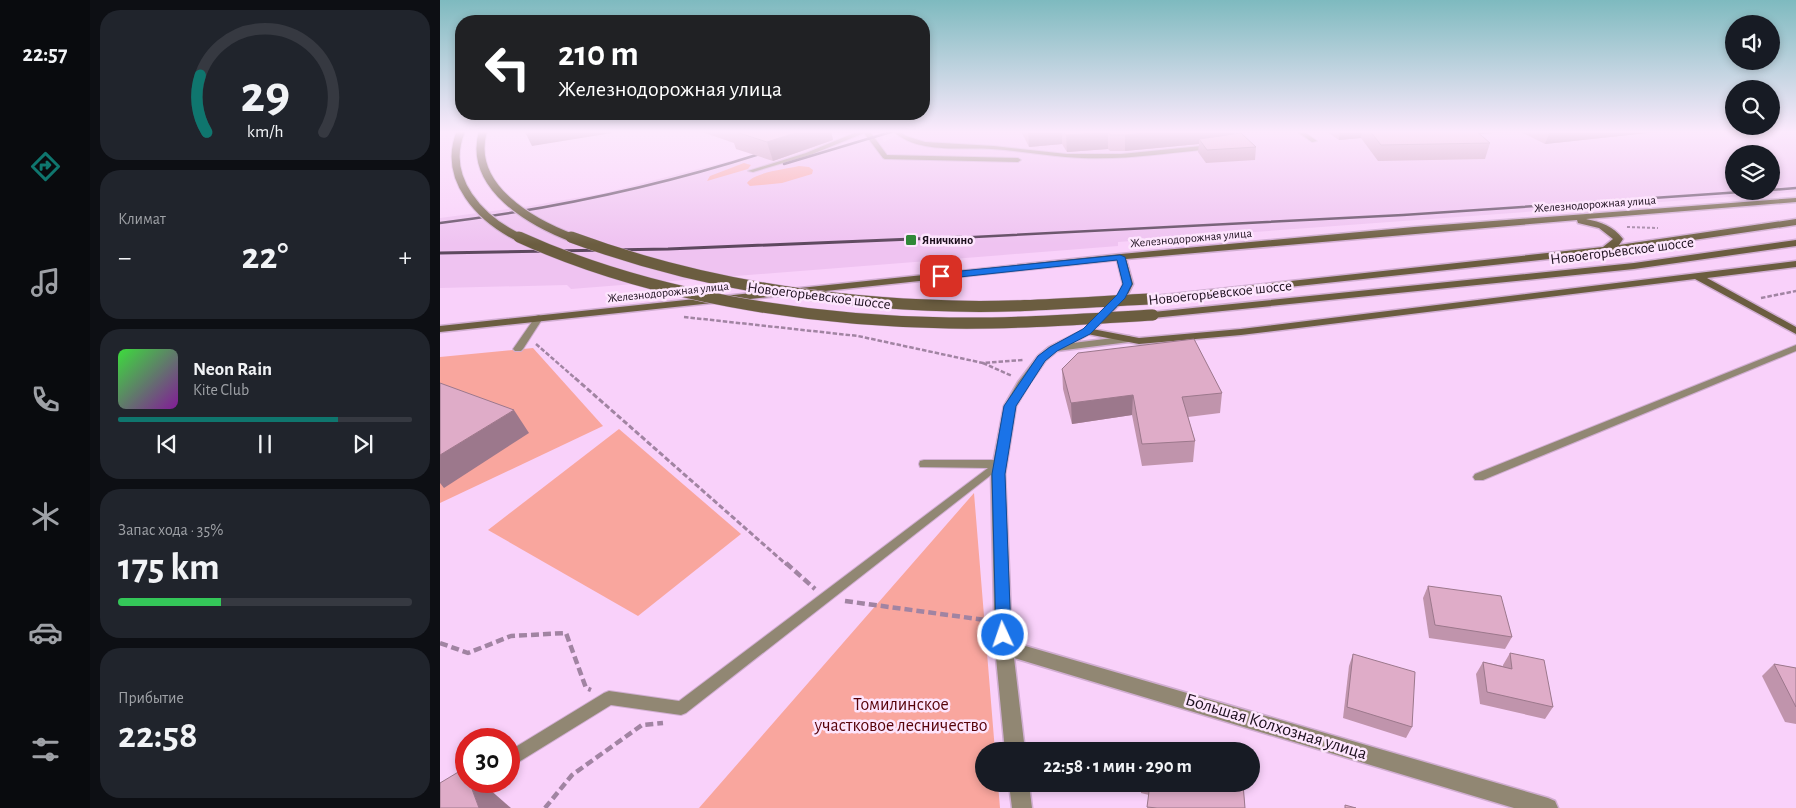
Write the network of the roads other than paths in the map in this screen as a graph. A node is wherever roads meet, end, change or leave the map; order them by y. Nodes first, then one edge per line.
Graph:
1 (458, 169) edge
2 (486, 169) edge
3 (759, 169) edge
4 (751, 171) dead end
5 (1796, 200) edge
6 (1556, 219) junction
7 (1796, 222) edge
8 (1796, 243) edge
9 (1605, 250) junction
10 (1120, 257) junction
11 (1796, 264) edge
12 (1696, 276) junction
13 (539, 318) junction
14 (440, 329) edge
15 (1087, 331) junction
16 (1796, 331) edge
17 (1128, 339) junction
18 (1796, 348) edge
19 (518, 349) dead end
20 (1048, 354) junction
21 (924, 464) dead end
22 (1000, 464) junction
23 (1479, 477) dead end
24 (1004, 646) junction
25 (1014, 742) edge
26 (520, 753) edge
27 (1020, 792) edge
28 (1022, 808) edge
29 (1548, 808) edge

1 - 8 main road, Новоегорьевское шоссе, bridge
2 - 9 main road, Новоегорьевское шоссе, bridge
3 - 4 lane
5 - 6 main road, Железнодорожная улица
6 - 9 main road
6 - 10 main road, Железнодорожная улица
7 - 9 main road, Новоегорьевское шоссе
10 - 13 main road, Железнодорожная улица
10 - 15 main road
11 - 12 main road
12 - 16 main road
12 - 17 main road
13 - 14 main road, Железнодорожная улица
13 - 19 lane
15 - 17 main road
15 - 20 street
17 - 20 street
18 - 23 lane
20 - 22 street
21 - 22 lane
22 - 24 street
22 - 26 lane
24 - 25 street
24 - 29 street, Большая Колхозная улица
27 - 28 street

